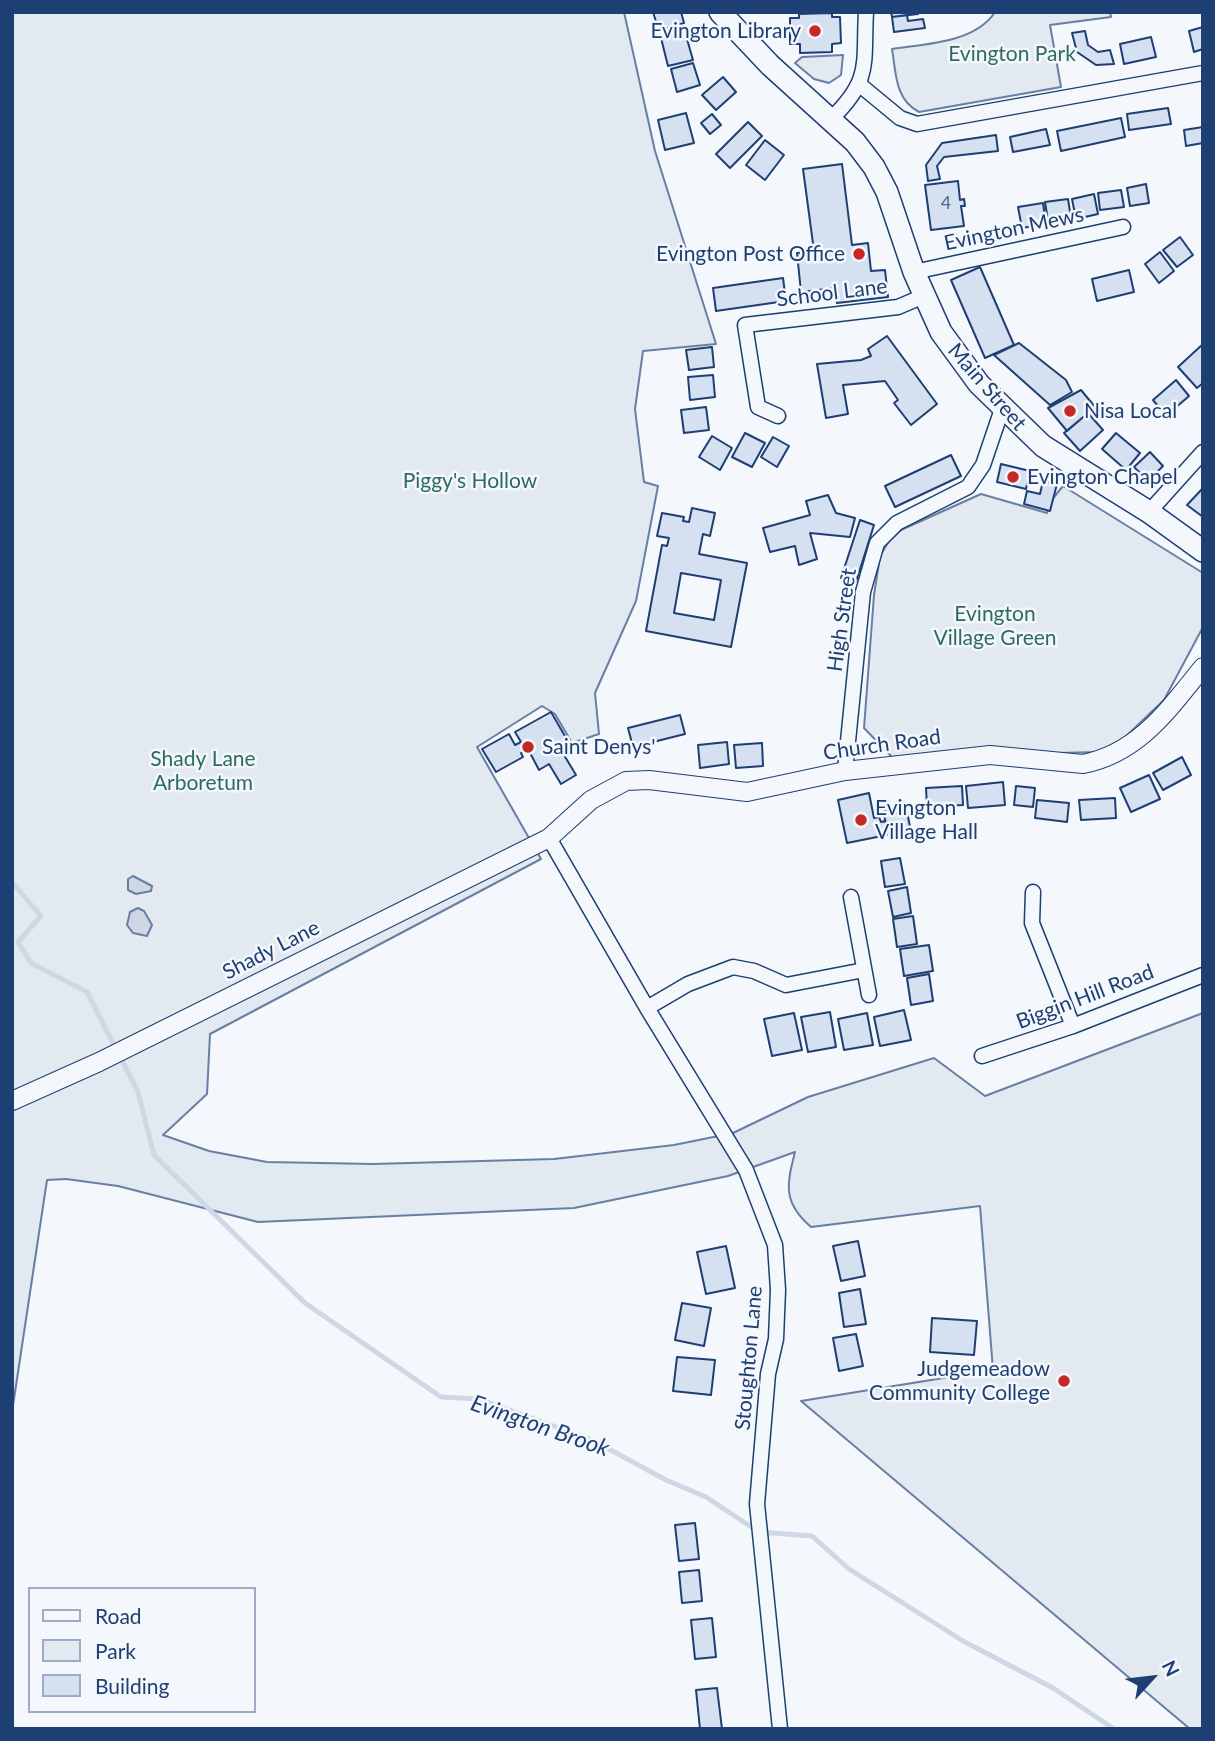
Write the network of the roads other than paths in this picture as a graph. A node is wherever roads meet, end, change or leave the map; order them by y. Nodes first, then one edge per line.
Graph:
1 (720, 12) edge
2 (866, 12) edge
3 (1203, 73) edge
4 (860, 85) junction
5 (832, 118) junction
6 (1123, 227) dead end
7 (914, 272) junction
8 (923, 296) junction
9 (758, 407) junction
10 (1002, 409) junction
11 (745, 415) dead end
12 (778, 416) dead end
13 (1203, 452) edge
14 (1149, 512) junction
15 (1203, 551) edge
16 (1203, 667) edge
17 (845, 771) junction
18 (549, 838) junction
19 (1033, 892) dead end
20 (851, 897) dead end
21 (864, 970) junction
22 (1203, 975) edge
23 (869, 995) dead end
24 (647, 1008) junction
25 (1073, 1026) junction
26 (982, 1056) dead end
27 (12, 1101) edge
28 (780, 1729) edge

1 - 5 main road, Main Street
2 - 4 street
3 - 4 street
4 - 5 street
5 - 7 main road, Main Street
6 - 7 street, Evington Mews
7 - 8 main road, Main Street
8 - 9 street, School Lane
8 - 10 main road, Main Street
9 - 11 street
9 - 12 street
10 - 14 main road, Main Street
10 - 17 street, High Street
13 - 14 street
14 - 15 main road, Main Street
16 - 17 street, Church Road
17 - 18 street, Church Road
18 - 24 street, Stoughton Lane
18 - 27 street, Shady Lane
19 - 25 street
20 - 21 street
21 - 23 street
21 - 24 street
22 - 25 street, Biggin Hill Road
24 - 28 street, Stoughton Lane
25 - 26 street, Biggin Hill Road

